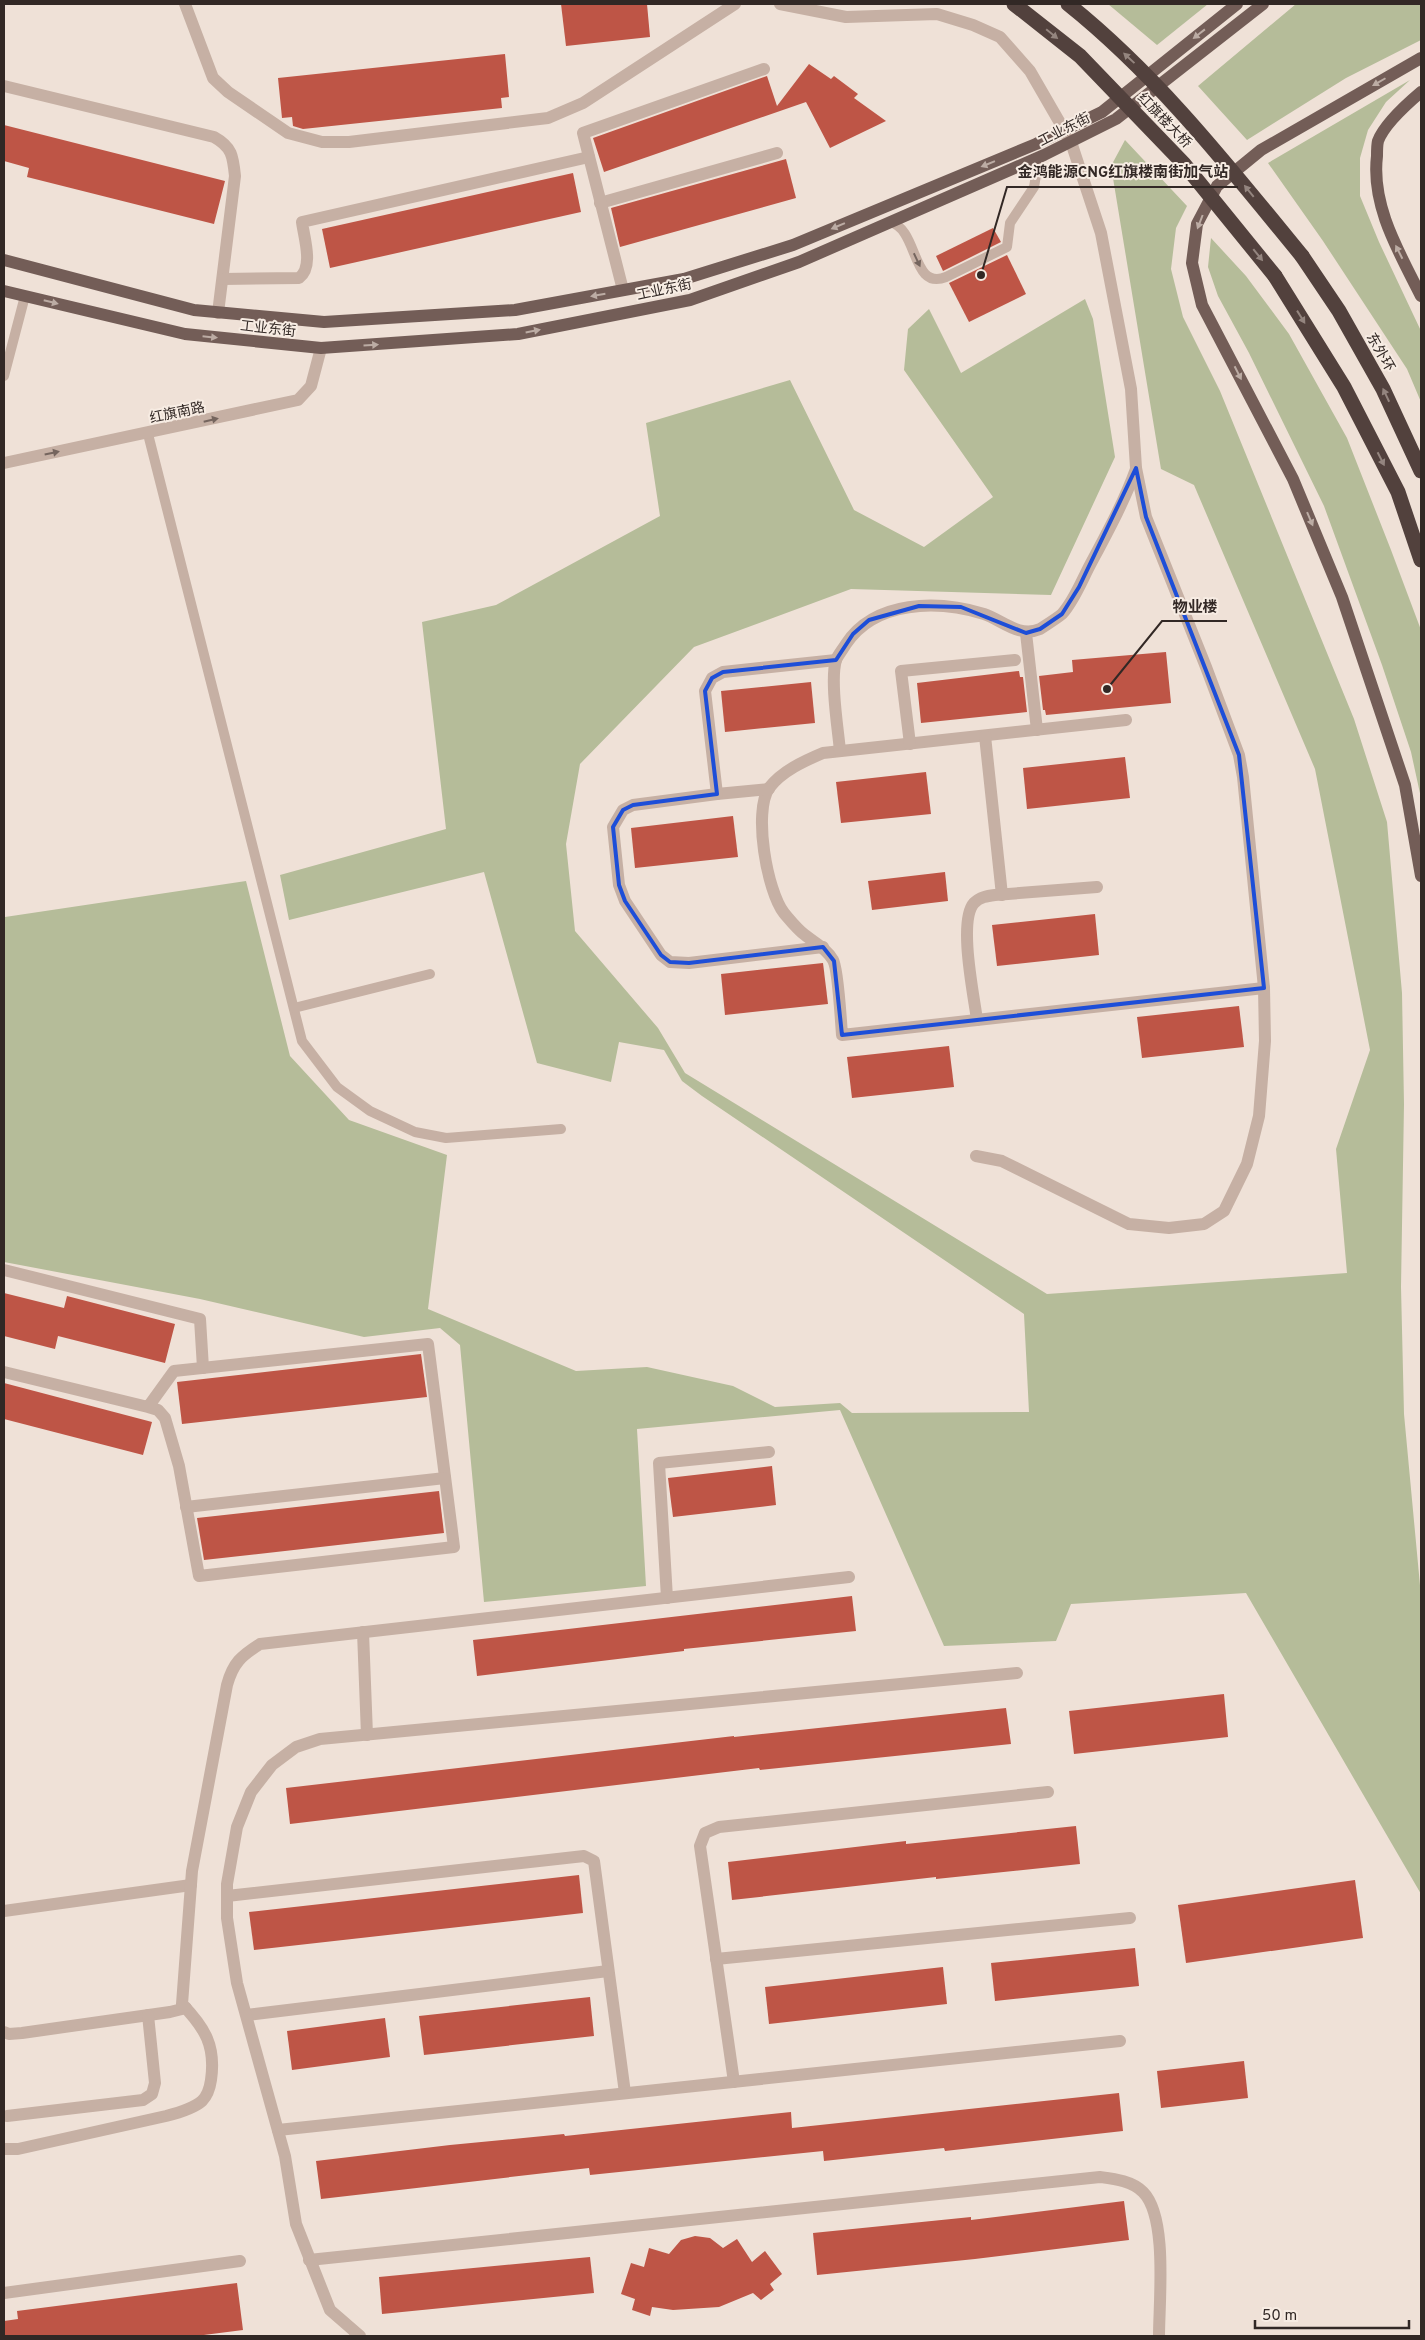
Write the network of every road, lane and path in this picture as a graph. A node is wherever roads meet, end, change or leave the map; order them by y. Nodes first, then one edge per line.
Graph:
1 (185, 4) edge
2 (735, 4) edge
3 (780, 4) edge
4 (1014, 4) edge
5 (1068, 4) edge
6 (1237, 4) edge
7 (1263, 4) edge
8 (1421, 58) edge
9 (764, 70) dead end
10 (4, 86) edge
11 (1421, 92) edge
12 (1065, 130) junction
13 (1071, 142) junction
14 (777, 153) dead end
15 (589, 158) junction
16 (1039, 158) junction
17 (600, 203) junction
18 (890, 222) junction
19 (1302, 256) joint
20 (4, 260) edge
21 (223, 279) junction
22 (4, 290) edge
23 (623, 290) junction
24 (26, 296) junction
25 (1421, 296) edge
26 (218, 313) junction
27 (321, 348) junction
28 (4, 376) edge
29 (148, 434) junction
30 (4, 463) edge
31 (1136, 468) junction
32 (1421, 471) edge
33 (1421, 560) edge
34 (1026, 633) junction
35 (836, 660) junction
36 (1015, 660) dead end
37 (1126, 720) dead end
38 (1037, 730) junction
39 (985, 736) junction
40 (910, 744) junction
41 (840, 751) junction
42 (769, 789) junction
43 (717, 794) junction
44 (1421, 876) edge
45 (1097, 887) dead end
46 (1002, 895) junction
47 (823, 947) junction
48 (430, 974) dead end
49 (1264, 988) junction
50 (294, 1008) junction
51 (977, 1020) junction
52 (561, 1129) dead end
53 (976, 1156) dead end
54 (4, 1270) edge
55 (203, 1368) junction
56 (4, 1372) edge
57 (148, 1407) junction
58 (769, 1452) dead end
59 (445, 1478) junction
60 (186, 1507) junction
61 (849, 1577) dead end
62 (667, 1598) junction
63 (363, 1632) junction
64 (1017, 1673) dead end
65 (367, 1735) junction
66 (1048, 1792) dead end
67 (191, 1885) junction
68 (227, 1896) junction
69 (4, 1911) edge
70 (1130, 1918) dead end
71 (716, 1959) junction
72 (608, 1971) junction
73 (186, 2008) junction
74 (148, 2015) junction
75 (247, 2015) junction
76 (4, 2032) edge
77 (1120, 2041) dead end
78 (734, 2082) junction
79 (624, 2093) junction
80 (7, 2116) dead end
81 (278, 2130) junction
82 (4, 2148) edge
83 (309, 2260) junction
84 (240, 2261) dead end
85 (4, 2293) edge
86 (360, 2336) edge
87 (1159, 2336) edge

1 - 2 street
3 - 12 street
4 -> 33 highway, 红旗楼大桥, bridge
19 -> 5 highway, 红旗楼大桥, bridge
6 -> 12 main road, 工业东街
7 - 13 main road, 工业东街
8 -> 44 main road
9 - 15 street
10 - 21 street
25 -> 11 main road
12 - 13 street
12 -> 23 main road, 工业东街
13 - 16 main road, 工业东街
13 - 31 street
14 - 17 street
15 - 17 street
15 - 21 street
16 - 18 main road, 工业东街
18 -> 16 lane
17 - 23 street
27 -> 18 main road, 工业东街
32 -> 19 highway, 东外环
20 - 26 main road, 工业东街
21 - 26 street
22 - 24 main road, 工业东街
23 -> 26 main road, 工业东街
24 -> 27 main road, 工业东街
24 - 28 lane
29 -> 27 street, 红旗南路
30 -> 29 street, 红旗南路
29 - 50 lane
31 - 34 street
31 - 49 street
34 - 35 street
34 - 38 street
35 - 41 street
35 - 43 street
36 - 40 street
37 - 38 street
38 - 39 street
39 - 40 street
39 - 46 street
40 - 41 street
41 - 42 street
42 - 43 street
42 - 47 street
43 - 47 street
45 - 46 street
46 - 51 street
47 - 51 street
48 - 50 lane
49 - 51 street
49 - 53 street
50 - 52 lane
54 - 55 street
55 - 57 street
55 - 59 street
56 - 57 street
57 - 60 street
58 - 62 street
59 - 60 street
59 - 60 street
61 - 62 street
62 - 63 street
63 - 65 street
63 - 67 street
64 - 65 street
65 - 68 street
66 - 71 street
67 - 69 street
67 - 73 street
68 - 72 street
68 - 75 street
70 - 71 street
71 - 78 street
72 - 75 street
72 - 79 street
73 - 74 street
73 - 82 street
74 - 76 street
74 - 80 street
75 - 81 street
77 - 78 street
78 - 79 street
79 - 81 street
81 - 83 street
83 - 86 street
83 - 87 street
84 - 85 street

